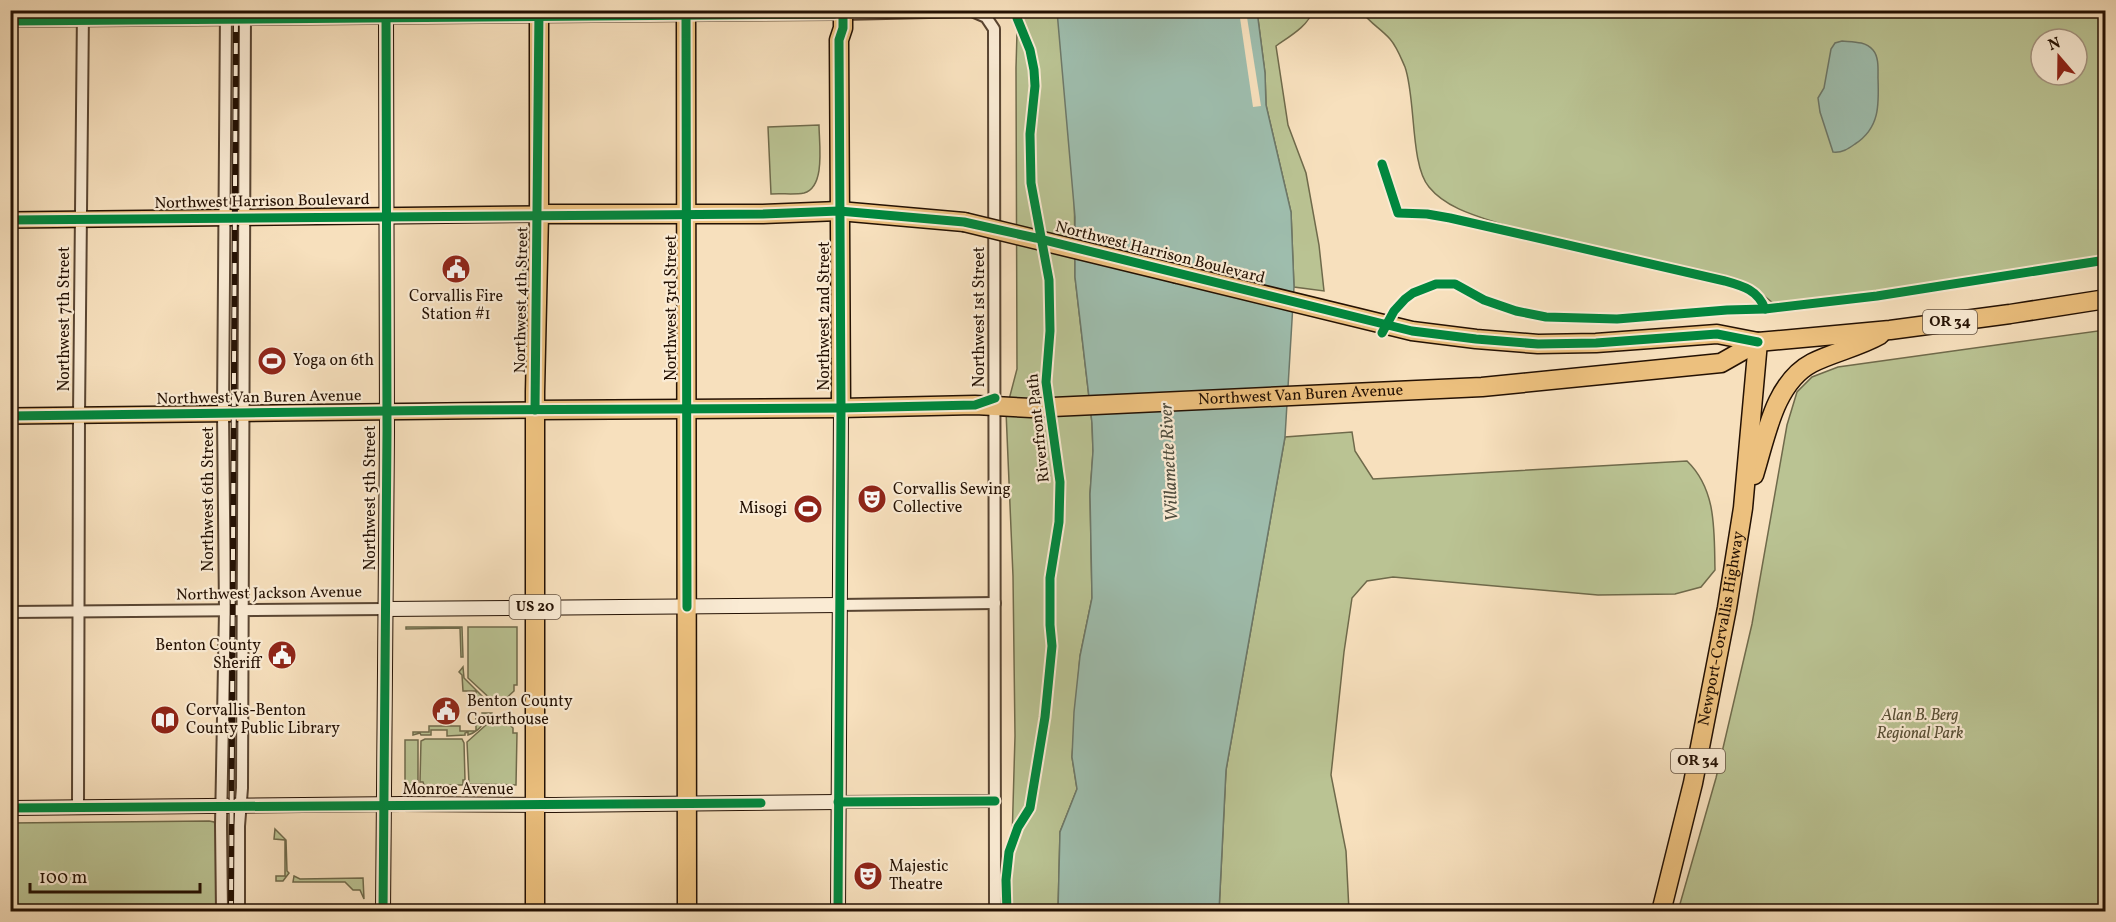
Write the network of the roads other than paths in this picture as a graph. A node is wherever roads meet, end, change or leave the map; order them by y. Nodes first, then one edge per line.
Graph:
1 (838, 12) edge
2 (686, 13) edge
3 (226, 14) edge
4 (245, 14) edge
5 (386, 14) edge
6 (539, 14) edge
7 (83, 16) edge
8 (10, 21) edge
9 (839, 211) junction
10 (538, 214) junction
11 (688, 214) junction
12 (387, 216) junction
13 (226, 218) junction
14 (244, 218) junction
15 (81, 219) junction
16 (10, 220) edge
17 (2106, 299) edge
18 (1890, 330) junction
19 (1758, 342) junction
20 (840, 408) junction
21 (687, 409) junction
22 (536, 410) junction
23 (387, 411) junction
24 (223, 413) junction
25 (244, 413) junction
26 (79, 415) junction
27 (10, 416) edge
28 (995, 421) junction
29 (1743, 508) junction
30 (995, 603) junction
31 (839, 605) junction
32 (687, 607) junction
33 (536, 608) junction
34 (386, 609) junction
35 (79, 611) junction
36 (225, 611) junction
37 (242, 611) junction
38 (10, 612) edge
39 (995, 801) junction
40 (838, 802) junction
41 (686, 803) junction
42 (384, 805) junction
43 (535, 805) junction
44 (242, 806) junction
45 (78, 807) junction
46 (221, 807) junction
47 (10, 808) edge
48 (222, 912) edge
49 (239, 912) edge
50 (383, 912) edge
51 (535, 912) edge
52 (687, 912) edge
53 (838, 912) edge
54 (995, 912) edge
55 (1661, 912) edge

1 - 2 street
1 - 9 highway, Northwest 2nd Street
1 - 28 street, Northwest 1st Street
2 - 6 street
2 - 11 highway, Northwest 3rd Street
3 - 4 street
3 - 7 street
3 - 13 street, Northwest 6th Street
4 - 5 street
4 - 14 street, Northwest 6th Street
5 - 6 street
5 - 12 street, Northwest 5th Street
6 - 10 highway, Northwest 4th Street
7 - 8 street
7 - 15 street, Northwest 7th Street
9 - 11 highway, Northwest Harrison Boulevard
9 - 19 highway, Northwest Harrison Boulevard, bridge
9 - 20 highway, Northwest 2nd Street
10 - 11 highway, Northwest Harrison Boulevard
10 - 12 main road, Northwest Harrison Boulevard
10 - 22 highway, Northwest 4th Street / US 20
11 - 21 highway, Northwest 3rd Street
12 - 14 main road, Northwest Harrison Boulevard
12 - 23 street, Northwest 5th Street
13 - 14 main road, Northwest Harrison Boulevard
13 - 15 main road, Northwest Harrison Boulevard
13 - 24 street, Northwest 6th Street
14 - 25 street, Northwest 6th Street
15 - 16 main road, Northwest Harrison Boulevard
15 - 26 street, Northwest 7th Street
17 - 18 highway, OR 34
18 - 19 highway, OR 34
18 - 29 highway, OR 34
19 - 28 highway, Northwest Van Buren Avenue
19 - 29 highway, Newport-Corvallis Highway / OR 34
20 - 21 highway, Northwest Van Buren Avenue
20 - 28 highway, Northwest Van Buren Avenue
20 - 31 street, Northwest 2nd Street
21 - 22 highway, Northwest Van Buren Avenue
21 - 32 highway, Northwest 3rd Street
22 - 23 main road, Northwest Van Buren Avenue
22 - 33 highway, Northwest 4th Street / US 20
23 - 25 main road, Northwest Van Buren Avenue
23 - 34 street, Northwest 5th Street
24 - 25 main road, Northwest Van Buren Avenue
24 - 26 main road, Northwest Van Buren Avenue
24 - 36 street, Northwest 6th Street
25 - 37 street, Northwest 6th Street
26 - 27 main road, Northwest Van Buren Avenue
26 - 35 street, Northwest 7th Street
28 - 30 street, Northwest 1st Street
29 - 55 highway, Newport-Corvallis Highway / OR 34
30 - 31 street, Northwest Jackson Avenue
30 - 39 street, Northwest 1st Street
31 - 32 street, Northwest Jackson Avenue
31 - 40 street, Northwest 2nd Street
32 - 33 street, Northwest Jackson Avenue
32 - 41 highway, Northwest 3rd Street
33 - 34 street, Northwest Jackson Avenue
33 - 43 highway, Northwest 4th Street / US 20
34 - 37 street, Northwest Jackson Avenue
34 - 42 street, Northwest 5th Street
35 - 36 street, Northwest Jackson Avenue
35 - 38 street, Northwest Jackson Avenue
35 - 45 street, Northwest 7th Street
36 - 37 street, Northwest Jackson Avenue
36 - 46 street, Northwest 6th Street
37 - 44 street, Northwest 6th Street
39 - 40 street, Monroe Avenue
39 - 54 street, Northwest 1st Street
40 - 41 street, Monroe Avenue
40 - 53 street, Northwest 2nd Street
41 - 43 street, Monroe Avenue
41 - 52 highway, Northwest 3rd Street
42 - 43 street, Monroe Avenue
42 - 44 street, Monroe Avenue
42 - 50 street, Northwest 5th Street
43 - 51 highway, US 20
44 - 46 street, Monroe Avenue
44 - 49 street, Northwest 6th Street
45 - 46 street, Monroe Avenue
45 - 47 street, Monroe Avenue
46 - 48 street, Northwest 6th Street

